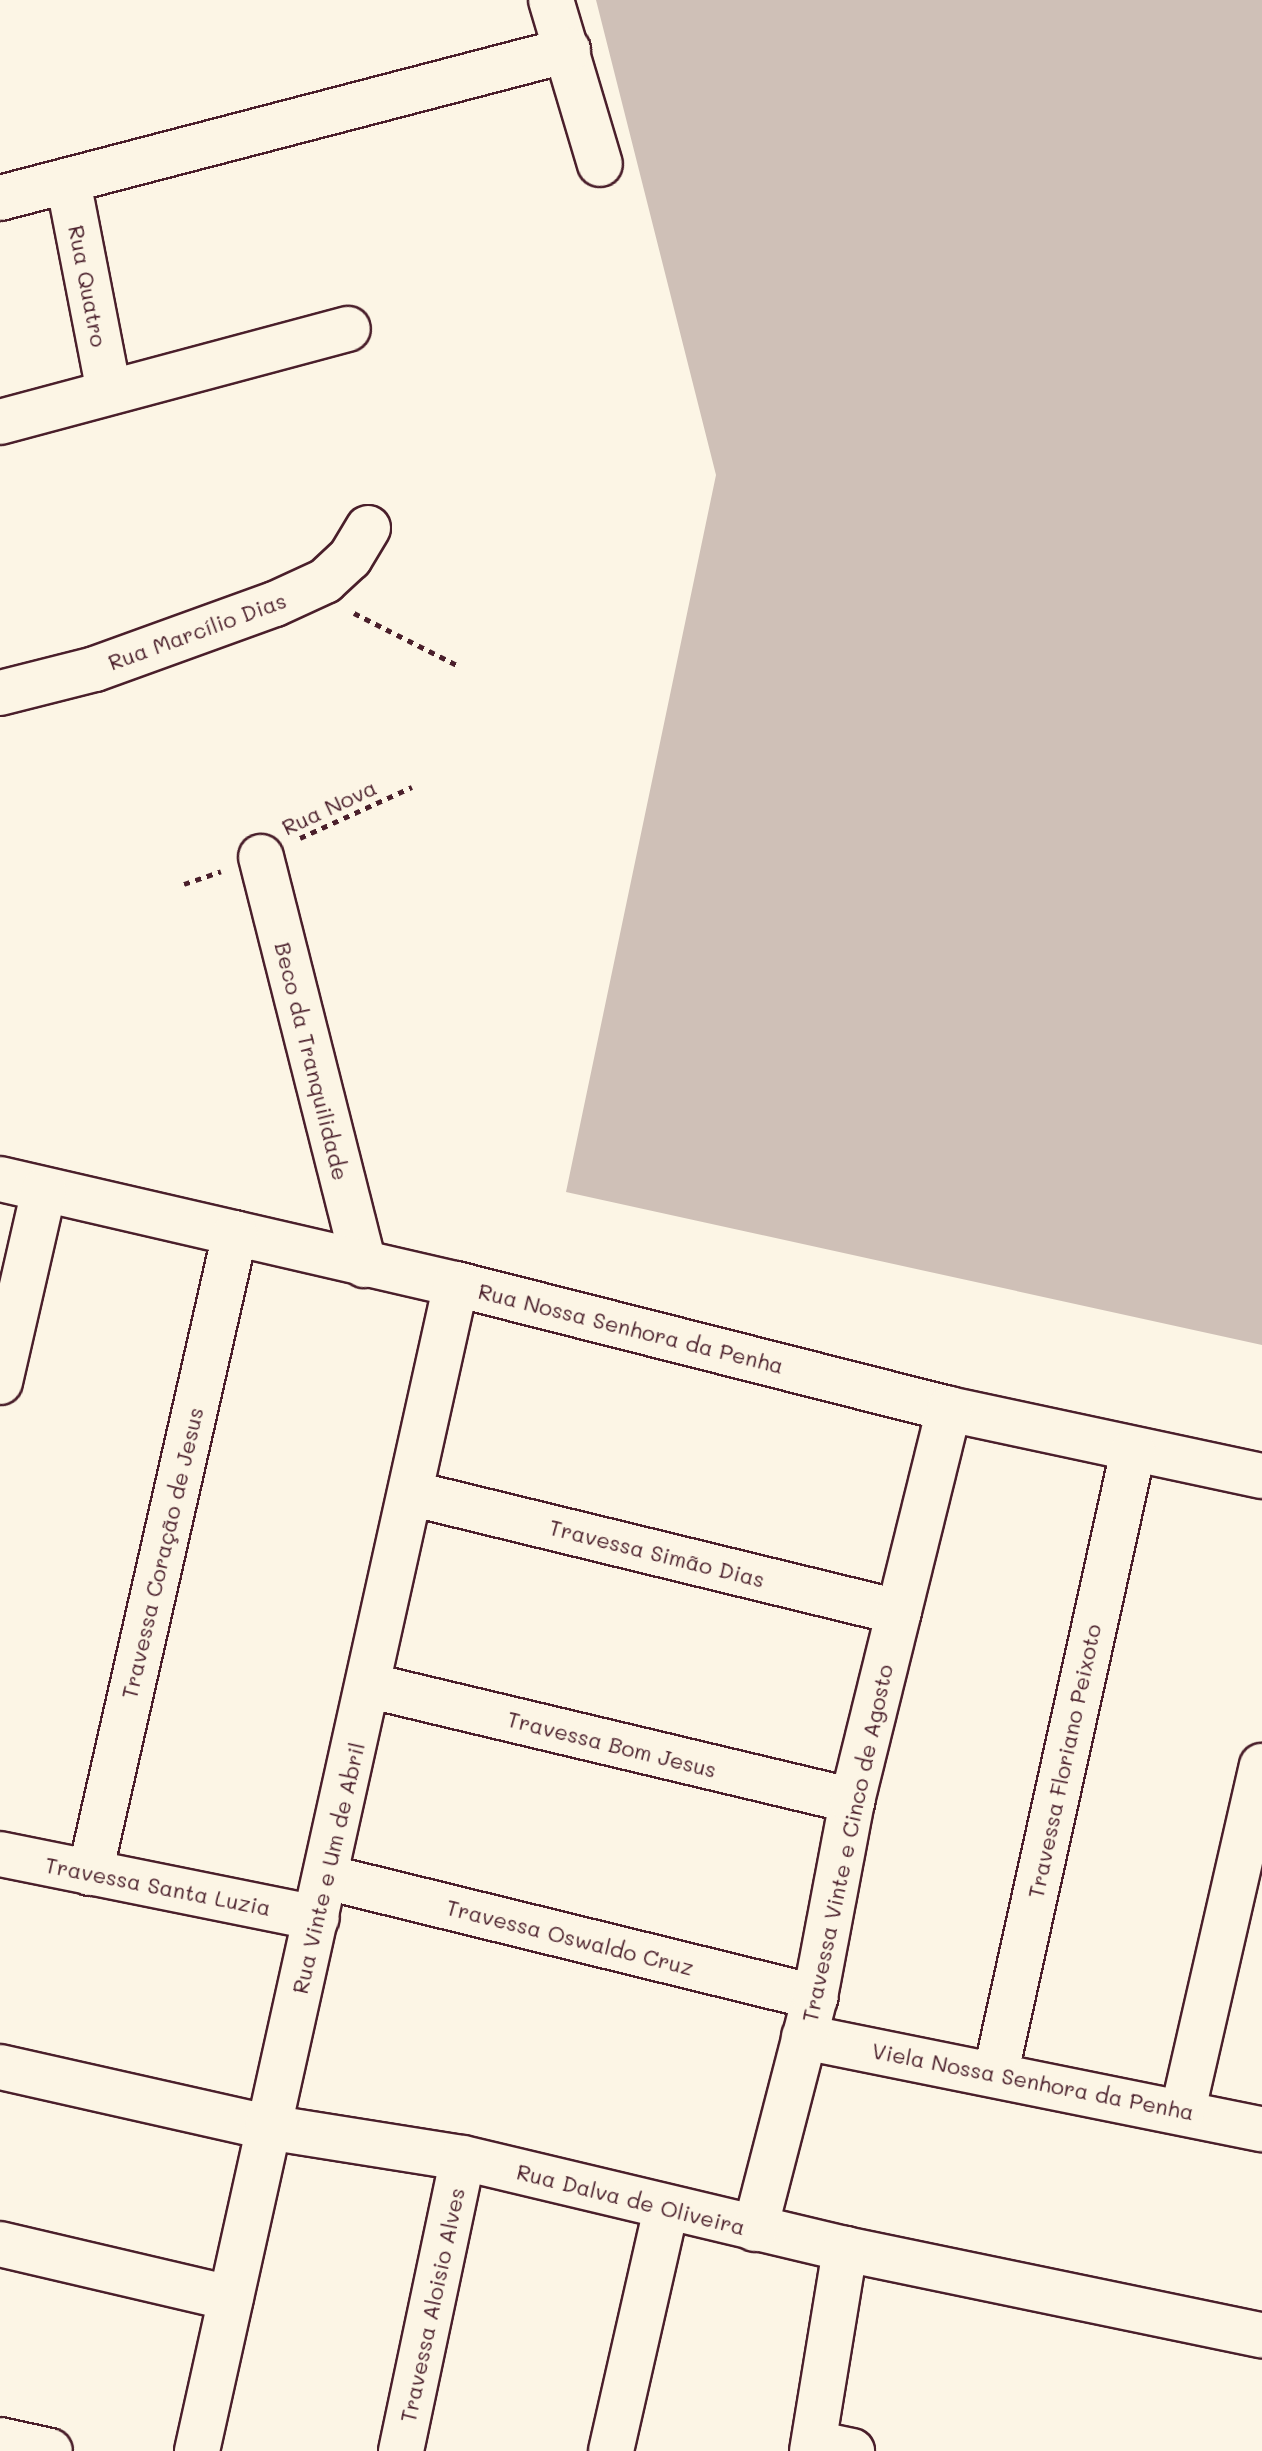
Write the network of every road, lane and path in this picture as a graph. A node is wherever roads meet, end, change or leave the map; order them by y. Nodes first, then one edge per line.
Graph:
1 (551, 0) edge
2 (568, 50) junction
3 (600, 164) dead end
4 (68, 181) junction
5 (0, 198) edge
6 (348, 329) dead end
7 (109, 392) junction
8 (0, 422) edge
9 (368, 528) dead end
10 (306, 589) junction
11 (459, 666) dead end
12 (0, 693) edge
13 (412, 787) dead end
14 (261, 857) joint
15 (0, 1179) edge
16 (44, 1190) junction
17 (235, 1233) junction
18 (364, 1265) junction
19 (456, 1284) junction
20 (0, 1382) edge
21 (949, 1409) junction
22 (1133, 1451) junction
23 (1262, 1476) edge
24 (414, 1494) junction
25 (899, 1612) junction
26 (371, 1686) junction
27 (1262, 1766) edge
28 (852, 1801) junction
29 (0, 1854) edge
30 (90, 1873) junction
31 (326, 1877) junction
32 (317, 1918) junction
33 (810, 2017) junction
34 (0, 2067) edge
35 (996, 2072) junction
36 (1183, 2110) junction
37 (267, 2127) junction
38 (1262, 2129) edge
39 (463, 2158) junction
40 (666, 2208) junction
41 (755, 2229) junction
42 (0, 2244) edge
43 (845, 2249) junction
44 (231, 2298) junction
45 (1262, 2335) edge
46 (0, 2440) edge
47 (826, 2448) edge
48 (50, 2451) edge
49 (197, 2451) edge
50 (401, 2451) edge
51 (611, 2451) edge

1 - 2 street
2 - 3 street
2 - 4 street
4 - 5 street
4 - 7 street, Rua Quatro
6 - 7 street
7 - 8 street
9 - 10 street, Rua Marcílio Dias
10 - 11 path
10 - 12 street, Rua Marcílio Dias
13 - 14 path, Rua Nova
14 - 18 street, Beco da Tranquilidade
15 - 16 street, Rua Nossa Senhora da Penha
16 - 17 street, Rua Nossa Senhora da Penha
16 - 20 street
17 - 18 street, Rua Nossa Senhora da Penha
17 - 30 street, Travessa Coração de Jesus
18 - 19 street, Rua Nossa Senhora da Penha
19 - 21 street, Rua Nossa Senhora da Penha
19 - 24 street, Rua Vinte e Um de Abril
21 - 22 street, Rua Nossa Senhora da Penha
21 - 25 street, Travessa Vinte e Cinco de Agosto
22 - 23 street, Rua Nossa Senhora da Penha
22 - 35 street, Travessa Floriano Peixoto
24 - 25 street, Travessa Simão Dias
24 - 26 street, Rua Vinte e Um de Abril
25 - 28 street, Travessa Vinte e Cinco de Agosto
26 - 28 street, Travessa Bom Jesus
26 - 31 street, Rua Vinte e Um de Abril
27 - 36 street
28 - 33 street, Travessa Vinte e Cinco de Agosto
29 - 30 street, Travessa Santa Luzia
30 - 32 street, Travessa Santa Luzia
31 - 32 street, Rua Vinte e Um de Abril
31 - 33 street, Travessa Oswaldo Cruz
32 - 37 street, Rua Vinte e Um de Abril
33 - 35 street, Viela Nossa Senhora da Penha
33 - 41 street, Travessa Vinte e Cinco de Agosto
34 - 37 street, Rua Dalva de Oliveira
35 - 36 street, Viela Nossa Senhora da Penha
36 - 38 street, Viela Nossa Senhora da Penha
37 - 39 street, Rua Dalva de Oliveira
37 - 44 street, Rua Vinte e Um de Abril
39 - 40 street, Rua Dalva de Oliveira
39 - 50 street, Travessa Aloisio Alves
40 - 41 street, Rua Dalva de Oliveira
40 - 51 street
41 - 43 street, Rua Dalva de Oliveira
42 - 44 street
43 - 45 street, Rua Dalva de Oliveira
43 - 47 street
44 - 49 street, Rua Vinte e Um de Abril
46 - 48 street

